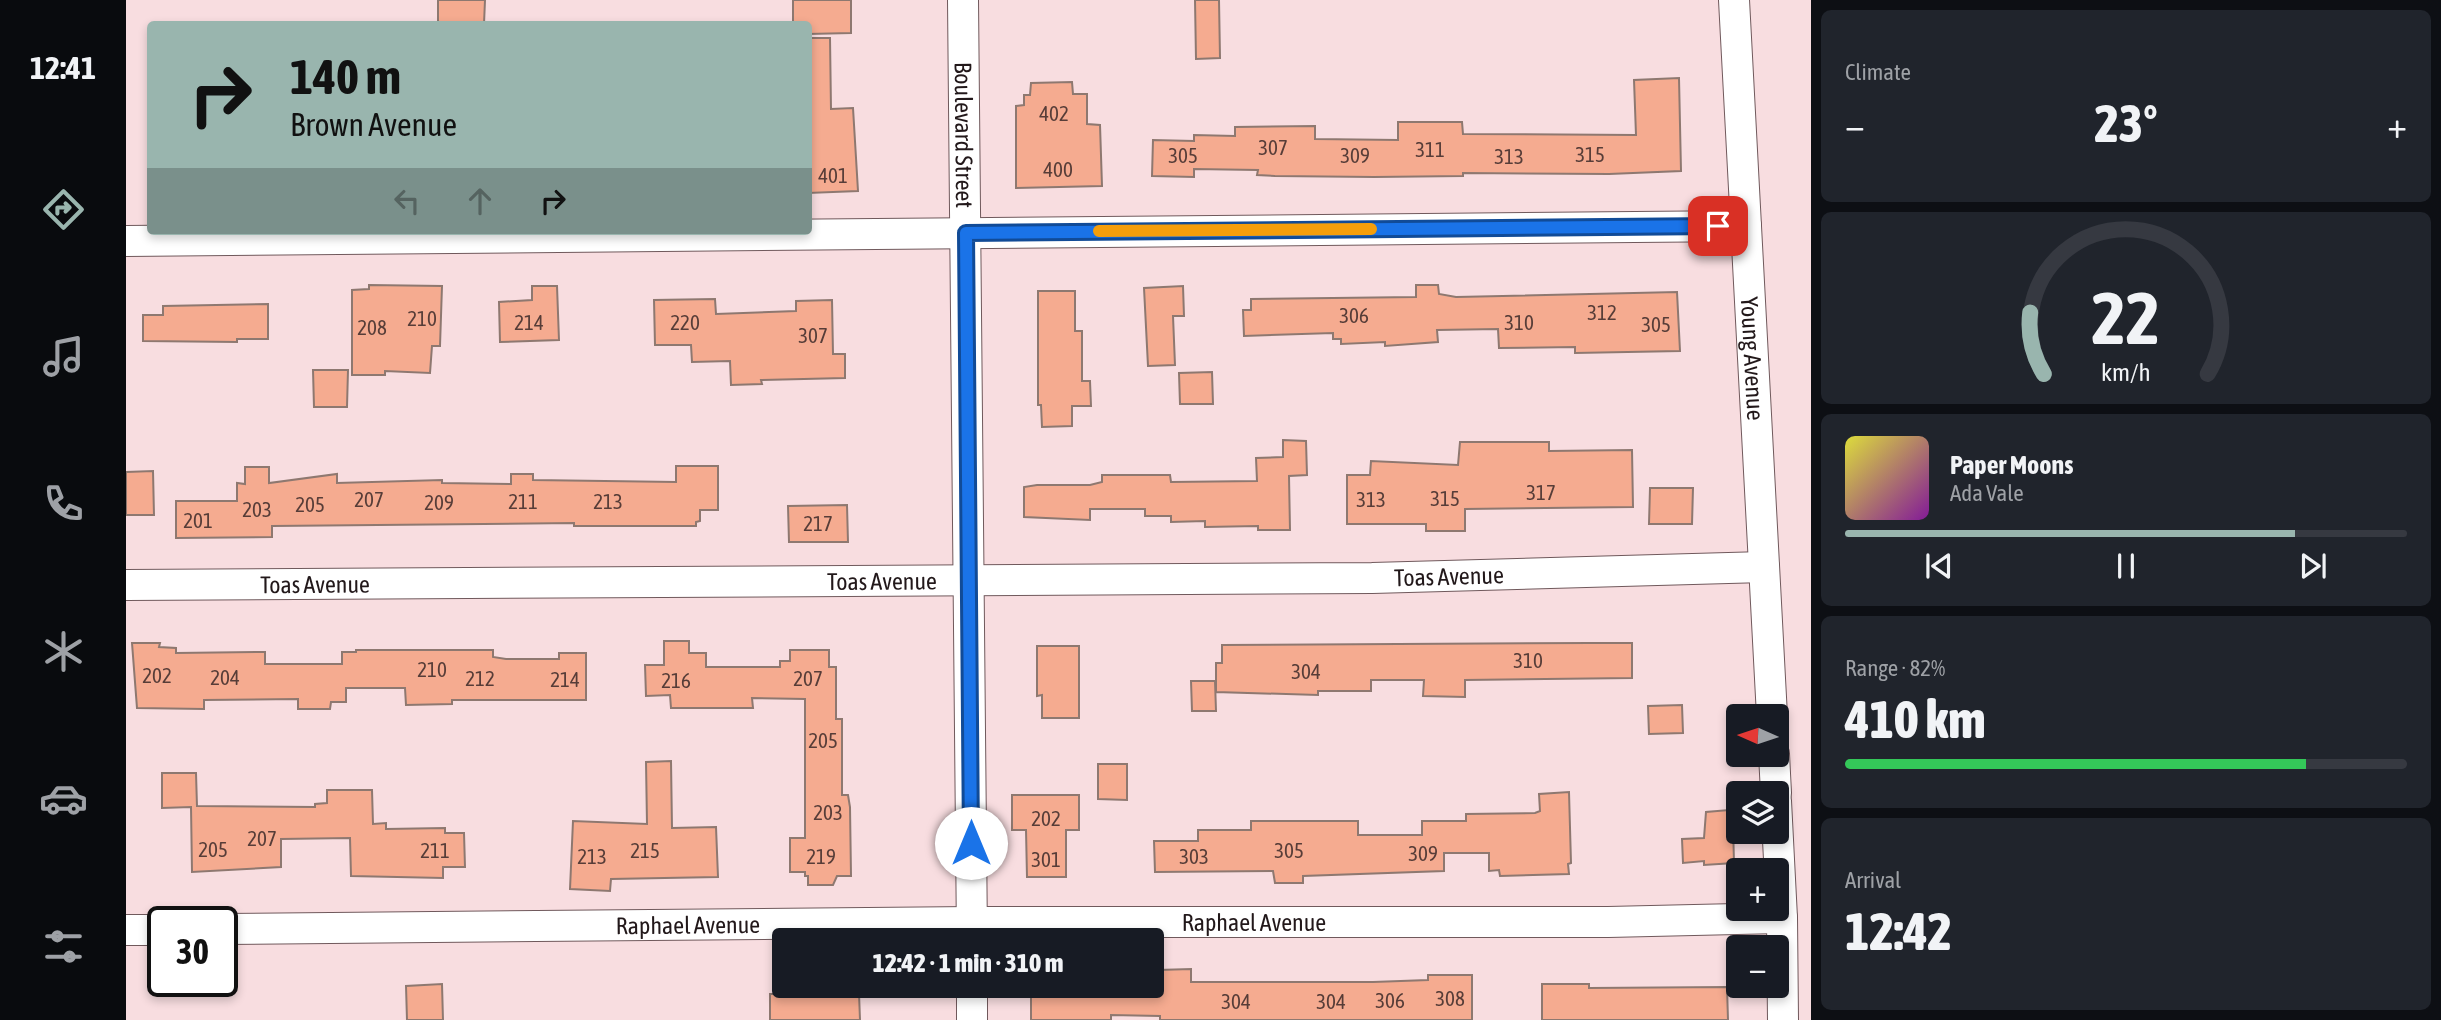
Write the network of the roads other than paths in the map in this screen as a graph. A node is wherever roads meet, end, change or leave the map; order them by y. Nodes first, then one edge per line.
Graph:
1 (963, 0) edge
2 (1734, 0) edge
3 (1746, 226) junction
4 (966, 233) junction
5 (812, 234) edge
6 (756, 235) edge
7 (126, 241) edge
8 (1764, 567) junction
9 (969, 579) junction
10 (126, 585) edge
11 (1771, 704) edge
12 (1726, 919) edge
13 (1782, 921) edge
14 (972, 928) edge
15 (1164, 928) edge
16 (238, 929) edge
17 (126, 930) edge
18 (147, 930) edge
19 (772, 930) edge
20 (972, 998) edge
21 (972, 1020) edge
22 (1783, 1020) edge

1 - 4 street, Boulevard Street
2 - 3 street, Young Avenue
3 - 4 street
3 - 8 street, Young Avenue
4 - 5 street
4 - 9 street, Boulevard Street
6 - 7 street
8 - 9 street, Toas Avenue
8 - 11 street, Young Avenue
9 - 10 street, Toas Avenue
9 - 14 street, Boulevard Street
12 - 15 street, Raphael Avenue
13 - 22 street
16 - 19 street, Raphael Avenue
17 - 18 street
20 - 21 street

